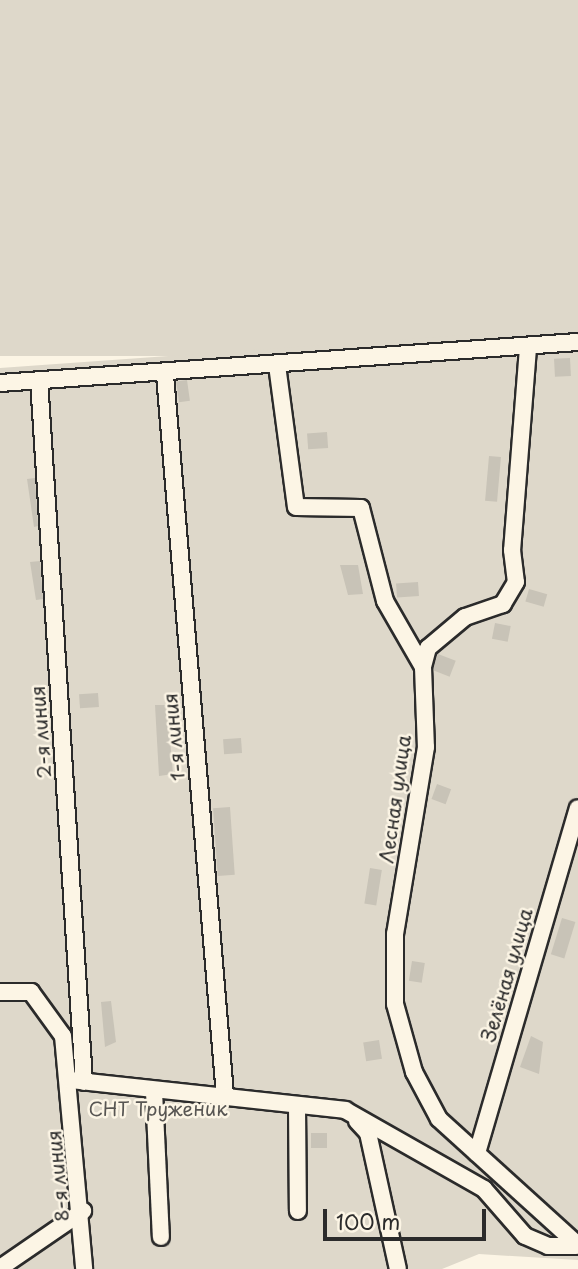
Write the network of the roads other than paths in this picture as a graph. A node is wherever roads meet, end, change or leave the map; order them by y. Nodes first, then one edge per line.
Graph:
1 (578, 342) edge
2 (528, 348) junction
3 (277, 365) junction
4 (165, 376) junction
5 (39, 380) junction
6 (0, 383) edge
7 (423, 667) junction
8 (578, 808) edge
9 (0, 992) edge
10 (77, 1081) junction
11 (154, 1091) junction
12 (225, 1095) junction
13 (297, 1107) junction
14 (345, 1110) junction
15 (477, 1153) junction
16 (83, 1211) junction
17 (298, 1211) dead end
18 (161, 1237) dead end
19 (577, 1245) edge
20 (0, 1268) edge
21 (84, 1269) edge
22 (398, 1269) edge

1 - 2 street
2 - 3 street
2 - 7 street
3 - 4 street
3 - 7 street
4 - 5 street
4 - 12 street, 1-я линия
5 - 6 street
5 - 10 street, 2-я линия
7 - 15 street, Лесная улица
8 - 15 street, Зелёная улица
9 - 10 street
10 - 11 street
10 - 16 street, 8-я линия
11 - 12 street
11 - 18 street
12 - 13 street
13 - 14 street
13 - 17 street
14 - 19 street
14 - 22 street
15 - 19 street, Лесная улица
16 - 20 street
16 - 21 street, 8-я линия

